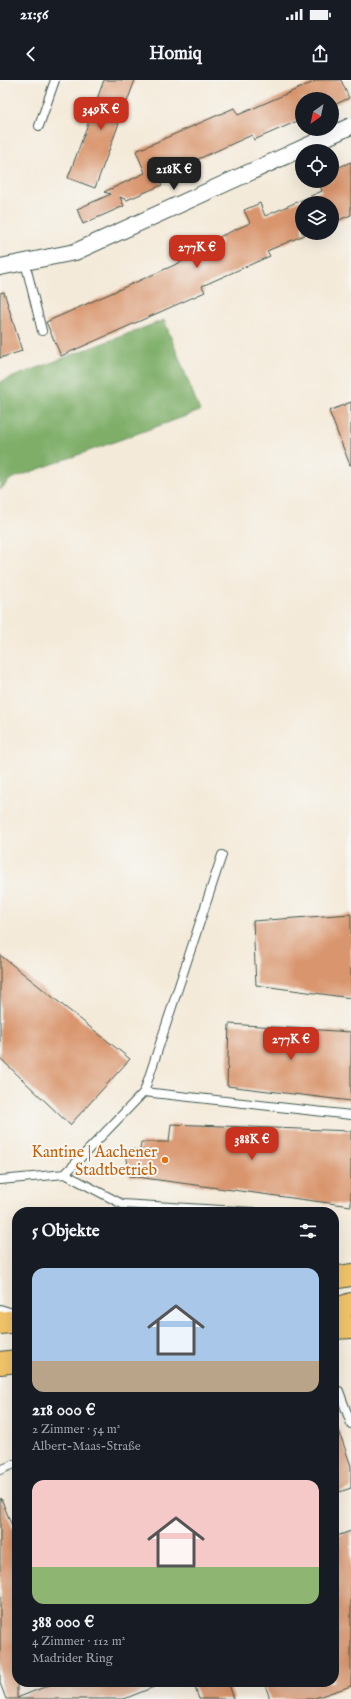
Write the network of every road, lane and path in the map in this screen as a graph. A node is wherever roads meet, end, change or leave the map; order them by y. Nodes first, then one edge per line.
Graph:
1 (55, 80) edge
2 (39, 126) dead end
3 (351, 126) edge
4 (25, 262) junction
5 (0, 267) edge
6 (42, 331) dead end
7 (222, 855) dead end
8 (144, 1092) junction
9 (351, 1115) edge
10 (65, 1174) junction
11 (0, 1180) edge
12 (172, 1207) edge
13 (351, 1275) edge
14 (339, 1277) edge
15 (339, 1302) edge
16 (351, 1303) edge
17 (339, 1308) edge
18 (0, 1309) edge
19 (12, 1313) edge
20 (12, 1322) edge
21 (0, 1323) edge
22 (351, 1327) edge
23 (339, 1328) edge
24 (12, 1362) edge
25 (0, 1363) edge
26 (339, 1394) edge
27 (351, 1424) edge
28 (12, 1464) edge
29 (0, 1470) edge

1 - 2 lane
3 - 4 street
4 - 5 street
4 - 6 lane
7 - 8 lane
8 - 9 lane
8 - 10 lane
10 - 11 lane
10 - 12 lane
13 - 14 main road
15 - 16 main road
16 - 17 main road
18 - 19 lane
20 - 21 main road
22 - 23 main road
24 - 25 main road
26 - 27 lane
28 - 29 lane

